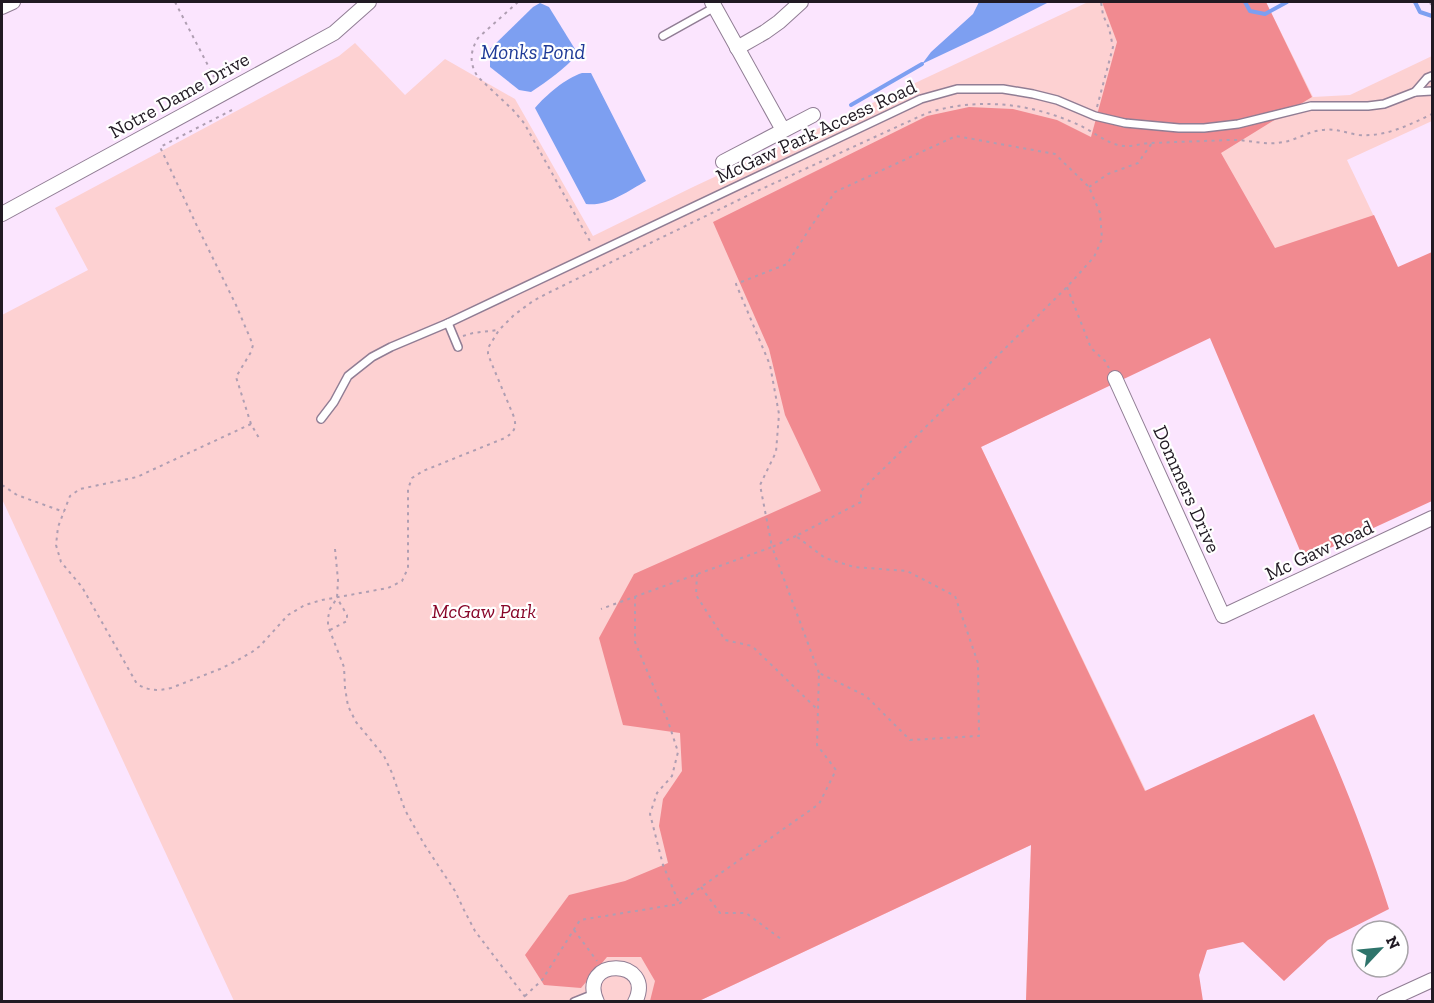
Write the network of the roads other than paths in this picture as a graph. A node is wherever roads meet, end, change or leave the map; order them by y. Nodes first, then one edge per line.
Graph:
1 (13, 2) edge
2 (369, 2) edge
3 (801, 2) edge
4 (713, 4) edge
5 (2, 8) edge
6 (663, 36) dead end
7 (737, 48) junction
8 (1432, 76) edge
9 (1432, 91) edge
10 (1415, 92) junction
11 (813, 115) dead end
12 (783, 130) junction
13 (723, 162) dead end
14 (2, 214) edge
15 (448, 322) junction
16 (458, 348) dead end
17 (1115, 378) road end
18 (321, 419) dead end
19 (1432, 518) edge
20 (1223, 616) joint
21 (1432, 980) edge
22 (596, 998) edge
23 (574, 1002) edge
24 (635, 1002) edge
25 (1384, 1002) edge

1 - 5 street
2 - 14 street, Notre Dame Drive
3 - 7 street
4 - 6 lane
4 - 7 street
7 - 12 street
8 - 10 lane, McGaw Park Access Road
9 - 10 lane, McGaw Park Access Road
10 - 15 lane, McGaw Park Access Road
11 - 12 street
12 - 13 street
15 - 16 lane
15 - 18 lane, McGaw Park Access Road
17 - 20 street, Dommers Drive
19 - 20 street, Mc Gaw Road
21 - 25 street
22 - 23 lane
22 - 24 street

